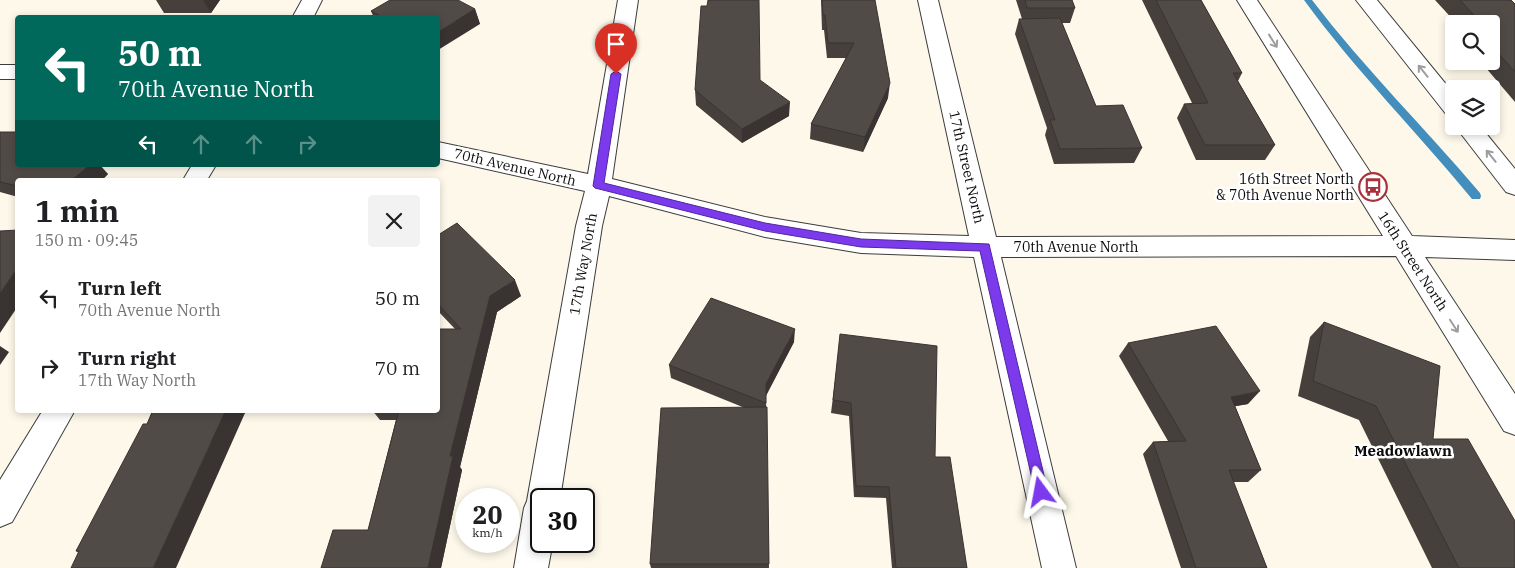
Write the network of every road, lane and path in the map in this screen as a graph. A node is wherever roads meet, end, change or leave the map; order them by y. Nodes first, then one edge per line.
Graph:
1 (312, 0) edge
2 (628, 0) edge
3 (928, 0) edge
4 (1247, 0) edge
5 (1366, 0) edge
6 (304, 15) edge
7 (0, 72) edge
8 (15, 72) edge
9 (1445, 98) edge
10 (1474, 135) edge
11 (440, 150) edge
12 (203, 167) edge
13 (196, 178) edge
14 (598, 186) junction
15 (1515, 186) edge
16 (1403, 246) junction
17 (985, 247) junction
18 (1515, 250) edge
19 (58, 413) edge
20 (1515, 421) edge
21 (545, 488) edge
22 (0, 511) edge
23 (534, 553) edge
24 (531, 568) edge
25 (1059, 568) edge

1 - 6 street
2 - 14 street, 17th Way North
3 - 17 street, 17th Street North
4 -> 16 street, 16th Street North
9 -> 5 street
7 - 8 street
15 -> 10 street
11 - 14 street, 70th Avenue North
12 - 13 street
14 - 17 street, 70th Avenue North
14 - 21 street, 17th Way North
16 - 17 street, 70th Avenue North
16 - 18 street, 70th Avenue North
16 -> 20 street, 16th Street North
17 - 25 street, 17th Street North
19 - 22 street
23 - 24 street

